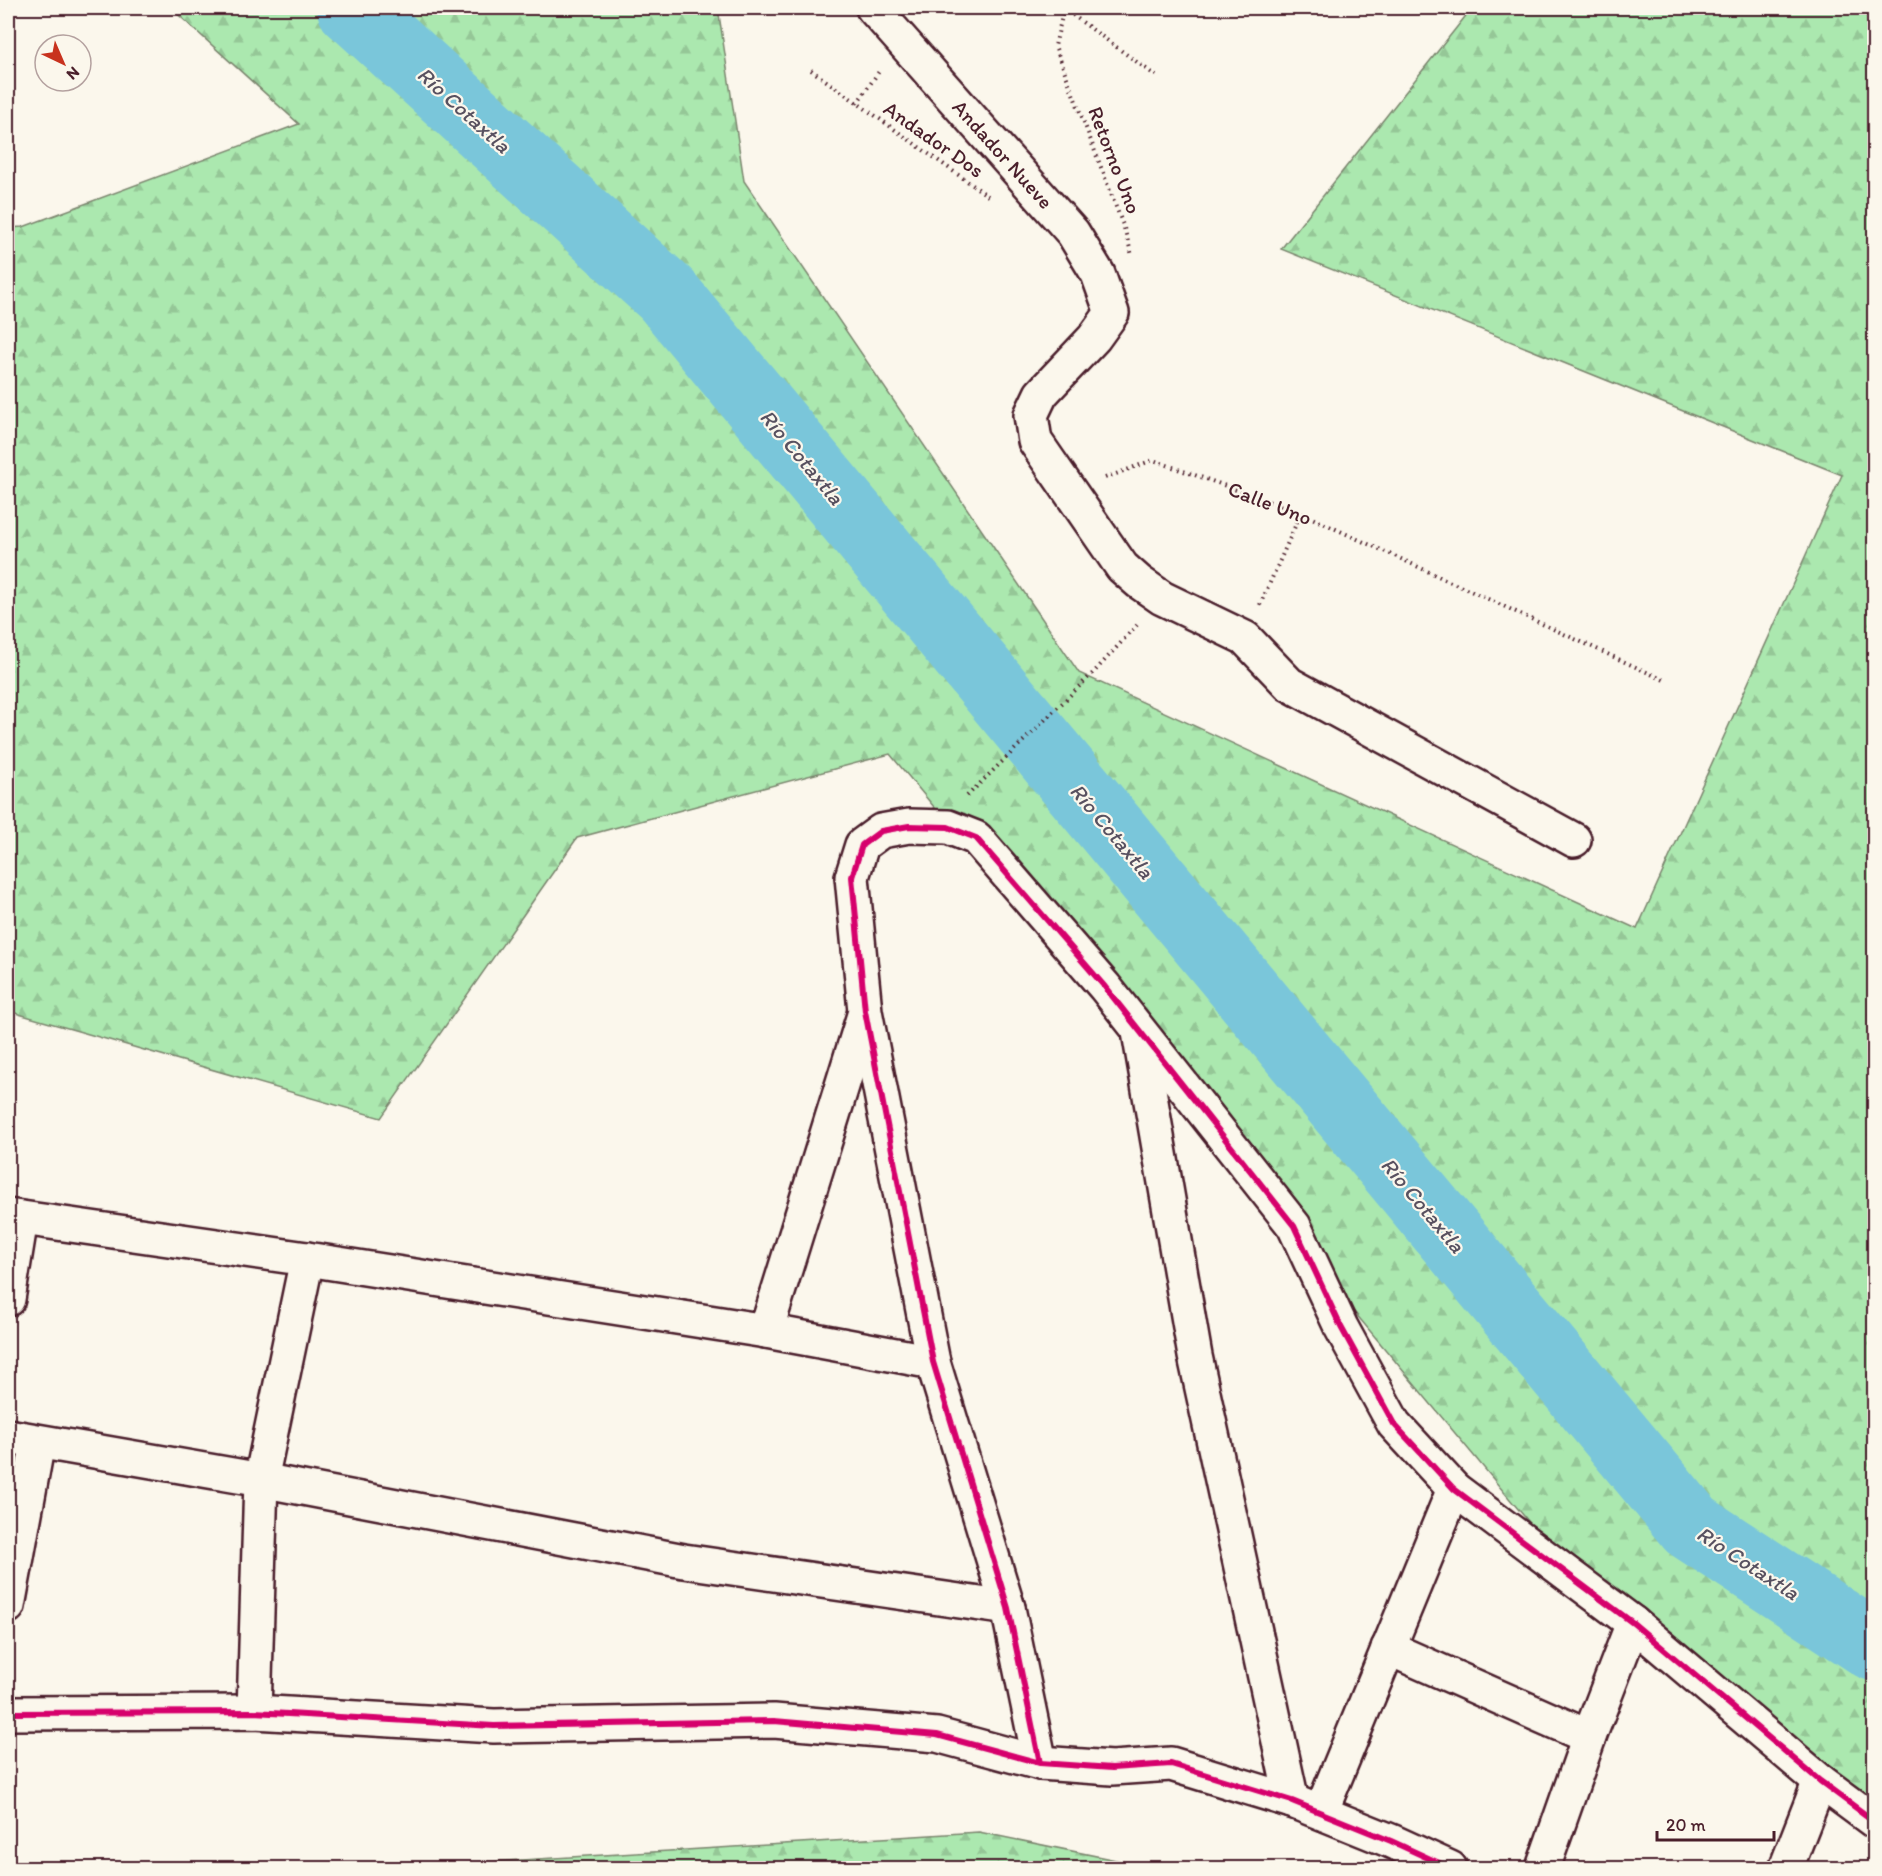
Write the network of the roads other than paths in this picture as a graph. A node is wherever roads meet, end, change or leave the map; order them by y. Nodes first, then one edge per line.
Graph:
1 (873, 8) edge
2 (1574, 840) dead end
3 (866, 1011) junction
4 (1138, 1027) junction
5 (14, 1217) edge
6 (307, 1259) junction
7 (8, 1299) edge
8 (766, 1331) junction
9 (933, 1362) junction
10 (23, 1439) edge
11 (261, 1480) junction
12 (1454, 1489) junction
13 (8, 1606) edge
14 (1008, 1608) junction
15 (1633, 1623) junction
16 (1388, 1648) junction
17 (254, 1712) junction
18 (8, 1713) edge
19 (1588, 1737) junction
20 (1040, 1763) junction
21 (1820, 1780) junction
22 (1307, 1806) junction
23 (1875, 1821) edge
24 (1450, 1869) edge
25 (1543, 1869) edge
26 (1786, 1869) edge

1 - 2 street, Andador Nueve
3 - 4 street
3 - 8 street
3 - 9 street
4 - 12 street
4 - 22 street
5 - 6 street
5 - 7 street
6 - 8 street
6 - 11 street
8 - 9 street
9 - 14 street
10 - 11 street
10 - 13 street
11 - 14 street
11 - 17 street
12 - 15 street
12 - 16 street
14 - 20 street
15 - 19 street
15 - 21 street
16 - 19 street
16 - 22 street
17 - 18 street
17 - 20 street
19 - 25 street
20 - 22 street
21 - 23 street
21 - 26 street
22 - 24 street

